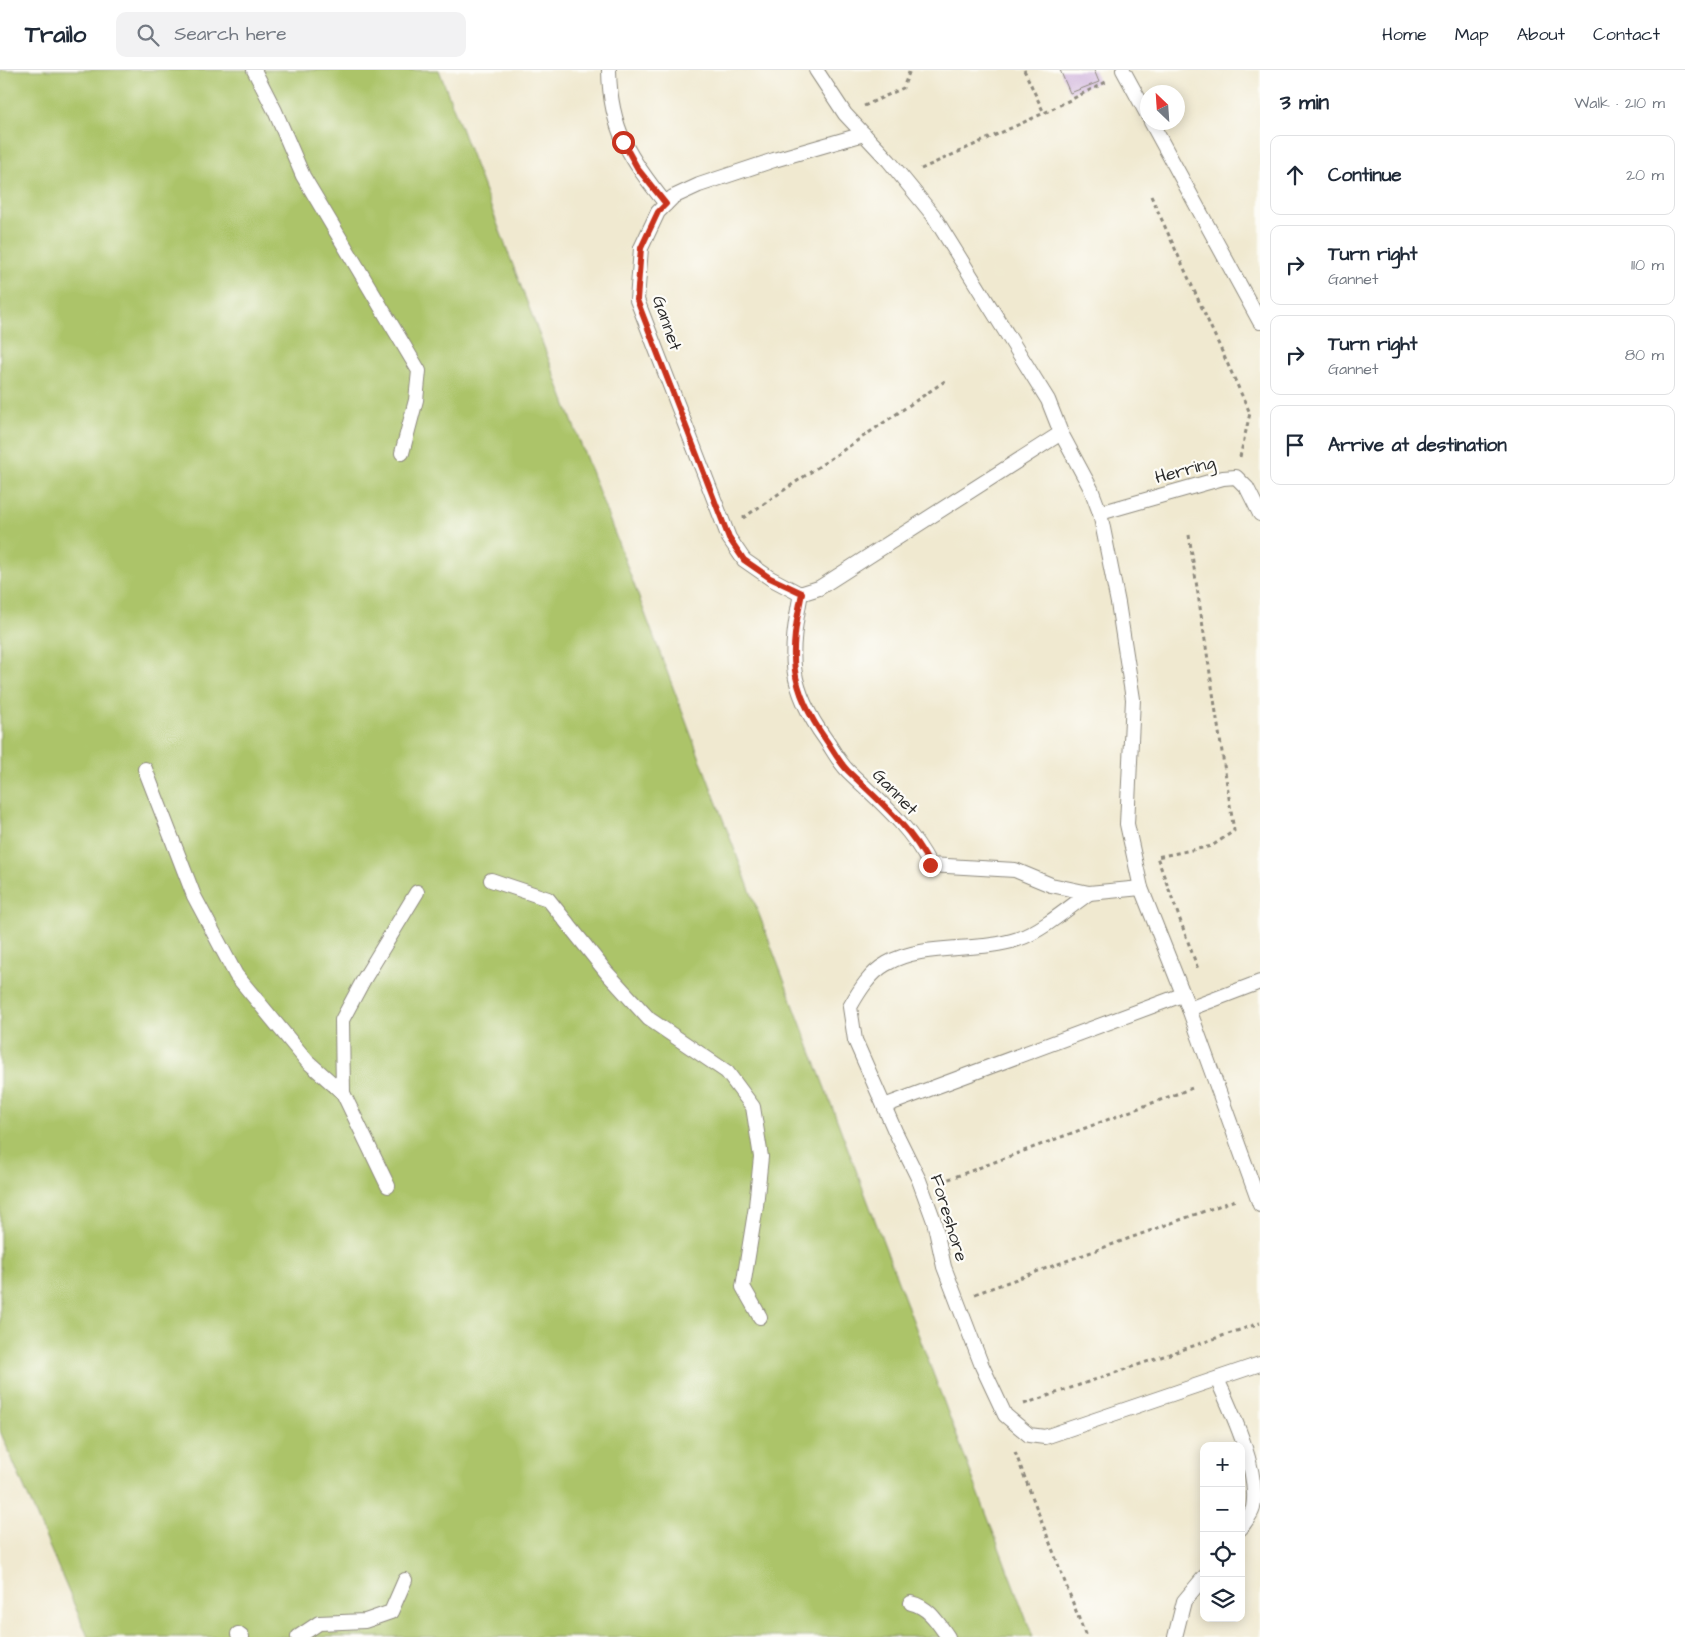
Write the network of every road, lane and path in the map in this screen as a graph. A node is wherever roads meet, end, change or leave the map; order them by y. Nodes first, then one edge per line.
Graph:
1 (254, 70) edge
2 (609, 70) edge
3 (816, 70) edge
4 (910, 70) edge
5 (1024, 70) edge
6 (1123, 71) edge
7 (1140, 102) edge
8 (863, 106) dead end
9 (1044, 113) junction
10 (1155, 130) edge
11 (864, 134) junction
12 (902, 177) junction
13 (1150, 196) dead end
14 (666, 204) junction
15 (1260, 322) edge
16 (946, 381) dead end
17 (1061, 432) junction
18 (402, 453) dead end
19 (1236, 478) junction
20 (1100, 513) junction
21 (1260, 514) edge
22 (726, 530) junction
23 (1189, 535) dead end
24 (802, 593) junction
25 (145, 769) dead end
26 (491, 880) dead end
27 (1141, 888) junction
28 (416, 892) dead end
29 (1089, 893) junction
30 (1260, 982) edge
31 (1182, 995) junction
32 (1210, 1001) junction
33 (1189, 1009) junction
34 (1213, 1080) junction
35 (343, 1093) junction
36 (884, 1106) junction
37 (388, 1186) dead end
38 (923, 1189) junction
39 (1242, 1198) dead end
40 (1260, 1205) edge
41 (972, 1295) dead end
42 (760, 1318) dead end
43 (1260, 1323) edge
44 (1260, 1364) edge
45 (1217, 1379) junction
46 (1017, 1407) dead end
47 (1245, 1522) edge
48 (405, 1580) dead end
49 (1200, 1583) edge
50 (912, 1603) dead end
51 (298, 1637) edge
52 (948, 1637) edge
53 (1176, 1637) edge

1 - 18 lane
2 - 14 lane
3 - 11 lane
4 - 8 path
5 - 9 path
6 - 7 lane
6 - 9 path
9 - 12 path
10 - 15 lane
11 - 12 lane
11 - 14 lane, Gannet
12 - 17 lane
13 - 19 path
14 - 22 lane, Gannet
16 - 22 path
17 - 20 lane
17 - 24 lane
19 - 20 lane, Herring
19 - 21 lane, Herring
20 - 27 lane
22 - 24 lane, Gannet
23 - 32 path
24 - 29 lane, Gannet
25 - 35 lane
26 - 42 lane
27 - 29 lane
27 - 31 lane
28 - 35 lane
29 - 36 lane, Foreshore
30 - 32 lane
31 - 33 lane
31 - 36 lane
32 - 33 lane
33 - 34 lane
34 - 38 path
34 - 40 lane
35 - 37 lane
36 - 38 lane, Foreshore
38 - 45 lane, Foreshore
39 - 41 path
43 - 46 path
44 - 45 lane, Foreshore
45 - 47 lane
48 - 51 lane
49 - 53 lane
50 - 52 lane

